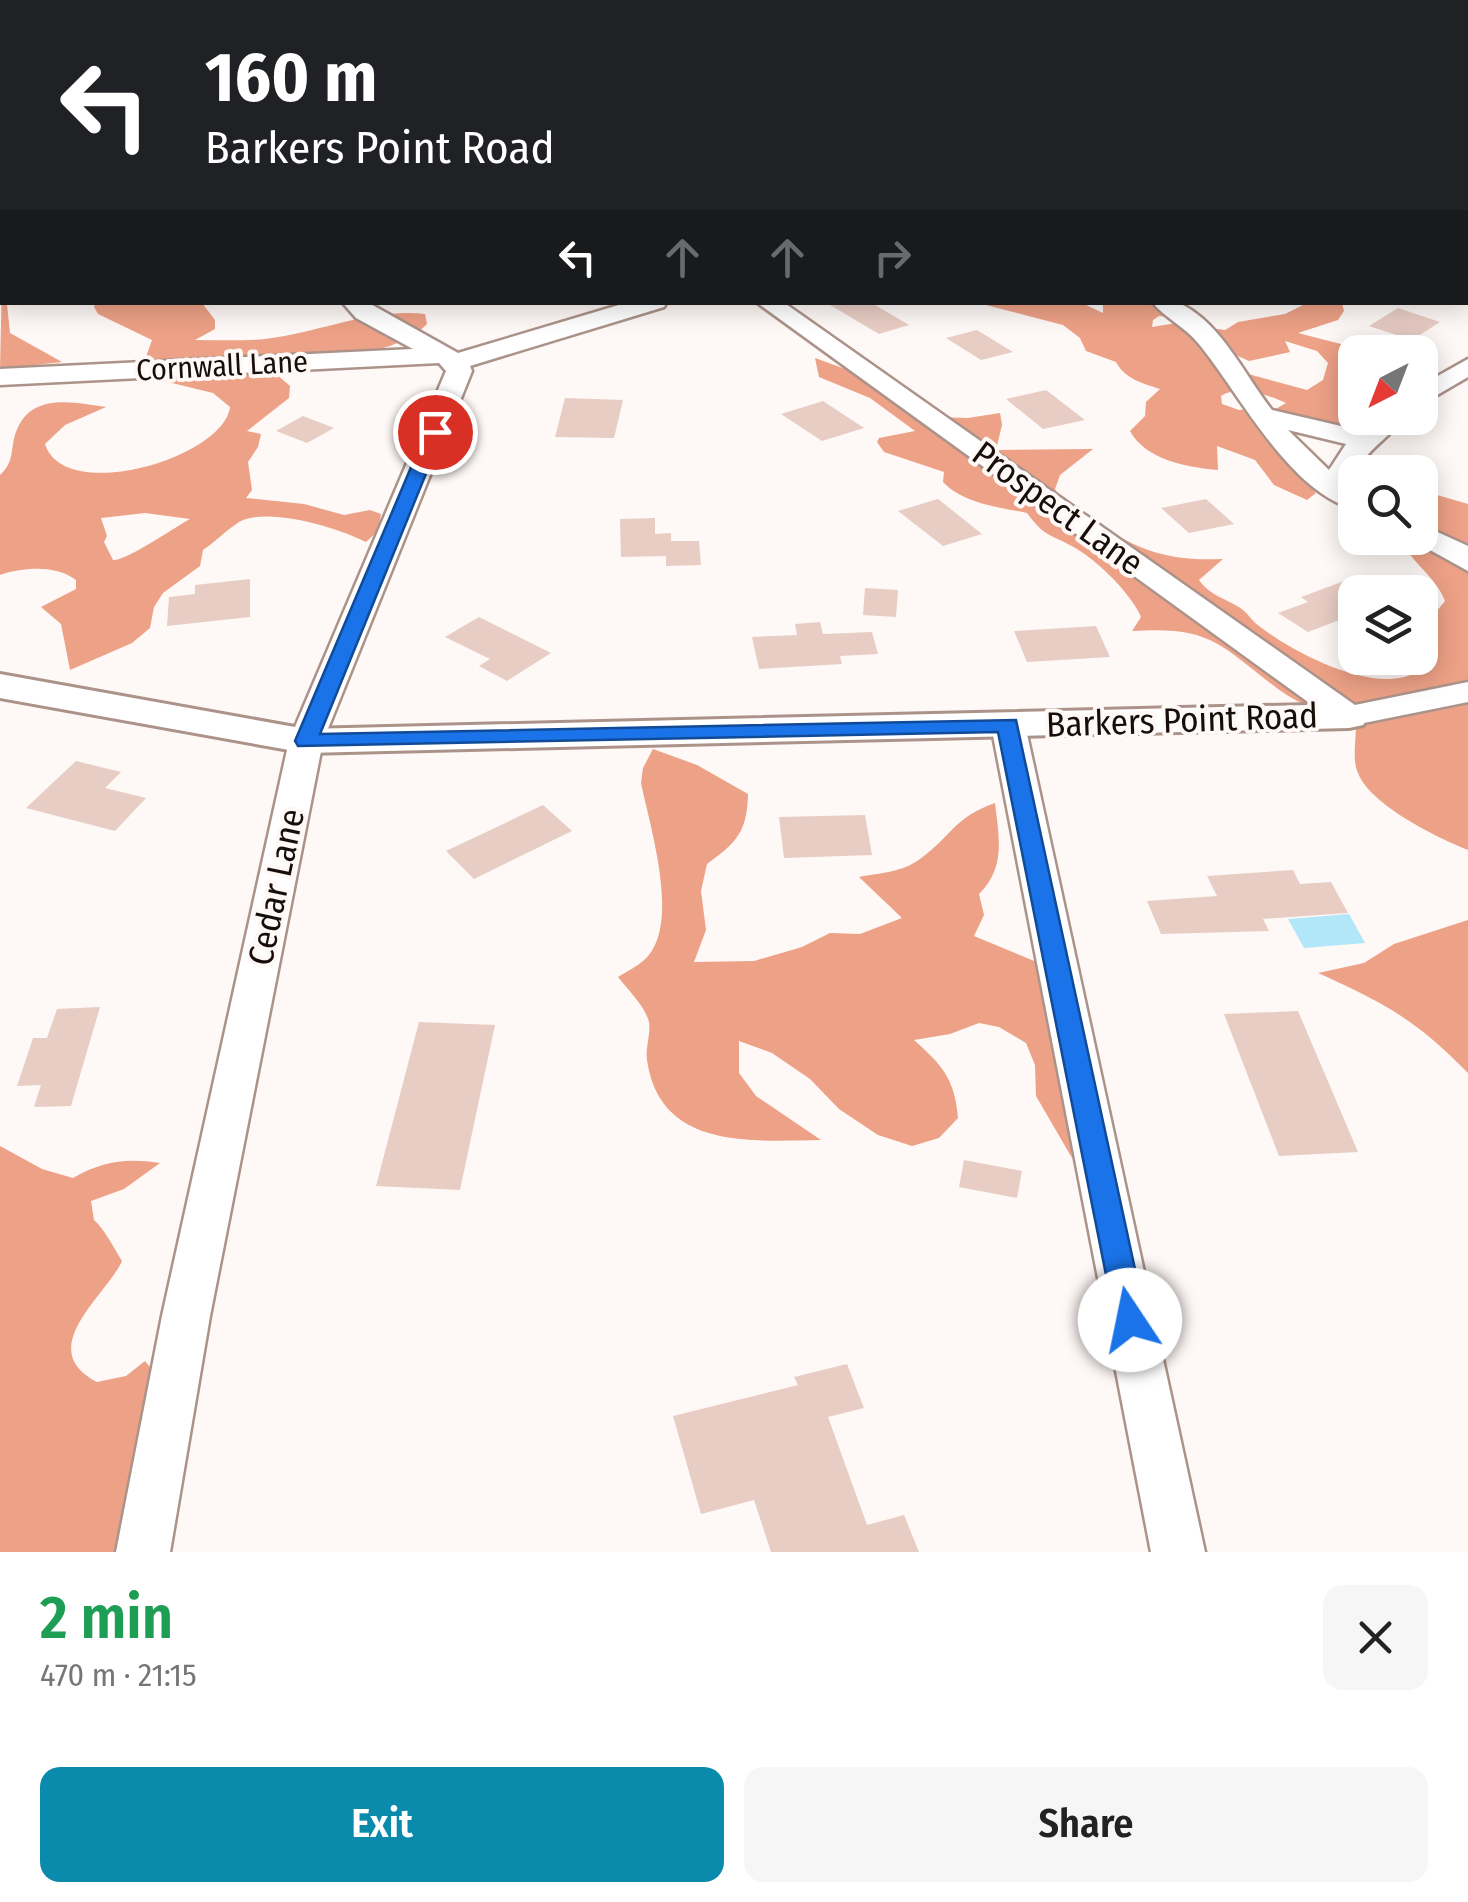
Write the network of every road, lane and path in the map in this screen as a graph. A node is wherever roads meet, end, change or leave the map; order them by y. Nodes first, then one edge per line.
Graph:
1 (356, 305) edge
2 (645, 305) edge
3 (771, 305) edge
4 (1167, 305) edge
5 (450, 358) junction
6 (1468, 366) edge
7 (0, 376) edge
8 (1438, 386) edge
9 (1263, 416) junction
10 (1366, 435) edge
11 (1360, 439) junction
12 (1351, 455) edge
13 (1338, 490) edge
14 (1438, 544) edge
15 (1468, 562) edge
16 (0, 686) edge
17 (1468, 692) edge
18 (1348, 716) junction
19 (1008, 725) junction
20 (306, 741) junction
21 (143, 1552) edge
22 (1178, 1552) edge

1 - 5 street
2 - 5 street, Cornwall Lane
3 - 18 street, Prospect Lane
4 - 9 street
5 - 7 street, Cornwall Lane
5 - 20 street, Cedar Lane
6 - 8 street
9 - 11 street
9 - 13 street
10 - 11 street
11 - 12 street
14 - 15 street
16 - 20 street, Barkers Point Road
17 - 18 street
18 - 19 street, Barkers Point Road
19 - 20 street, Barkers Point Road
19 - 22 street
20 - 21 street, Cedar Lane

